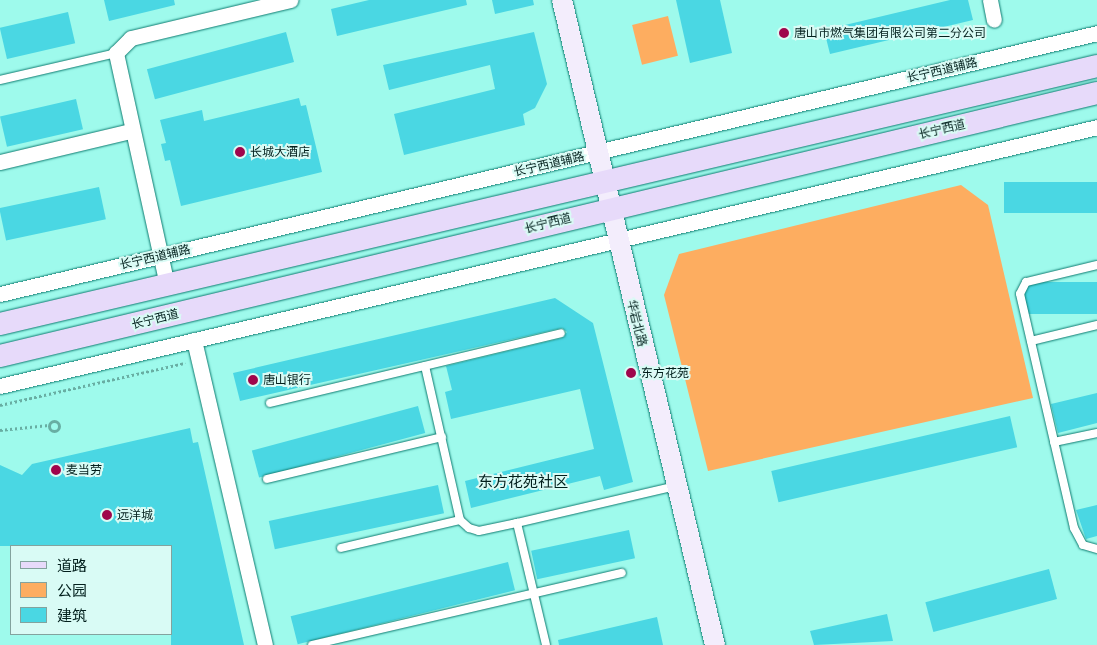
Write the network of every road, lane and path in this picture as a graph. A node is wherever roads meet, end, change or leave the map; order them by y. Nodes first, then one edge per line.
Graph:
1 (290, 0) edge
2 (562, 0) edge
3 (990, 0) edge
4 (994, 20) dead end
5 (1097, 33) edge
6 (116, 53) junction
7 (1097, 66) edge
8 (0, 80) edge
9 (1097, 93) edge
10 (1097, 128) edge
11 (130, 131) junction
12 (596, 152) junction
13 (0, 162) edge
14 (603, 181) junction
15 (609, 208) junction
16 (617, 241) junction
17 (160, 256) junction
18 (1097, 265) edge
19 (167, 285) junction
20 (0, 294) edge
21 (0, 324) edge
22 (1097, 325) edge
23 (562, 333) dead end
24 (194, 340) junction
25 (1031, 341) junction
26 (0, 356) edge
27 (198, 359) junction
28 (425, 366) junction
29 (0, 386) edge
30 (270, 403) dead end
31 (0, 405) edge
32 (49, 425) dead end
33 (0, 430) edge
34 (1097, 433) edge
35 (442, 437) junction
36 (1054, 442) junction
37 (267, 479) dead end
38 (676, 486) junction
39 (460, 520) junction
40 (517, 523) junction
41 (341, 548) dead end
42 (1097, 549) edge
43 (622, 573) dead end
44 (535, 594) junction
45 (265, 645) edge
46 (312, 645) edge
47 (546, 645) edge
48 (714, 645) edge

1 - 6 street
2 - 12 street, 华岩北路
3 - 4 street
5 - 12 street, 长宁西道辅路
6 - 8 lane
6 - 11 street
7 - 14 main road, 长宁西道
9 - 15 main road, 长宁西道
10 - 16 street
11 - 13 street
11 - 17 street
12 - 14 street, 华岩北路
12 - 17 street, 长宁西道辅路
14 - 15 street, 华岩北路
14 - 19 main road, 长宁西道
15 - 16 street, 华岩北路
15 - 26 main road, 长宁西道
16 - 24 street
16 - 38 street, 华岩北路
17 - 19 street
17 - 20 street, 长宁西道辅路
18 - 25 lane
19 - 21 main road, 长宁西道
22 - 25 lane
23 - 28 lane
24 - 27 street
24 - 29 street
25 - 36 lane
27 - 31 path
27 - 45 street
28 - 30 lane
28 - 35 lane
32 - 33 path
34 - 36 lane
35 - 37 lane
35 - 39 lane
36 - 42 lane
38 - 40 lane
38 - 48 street, 华岩北路
39 - 40 lane
39 - 41 lane
40 - 44 lane
43 - 44 lane
44 - 46 lane
44 - 47 lane

